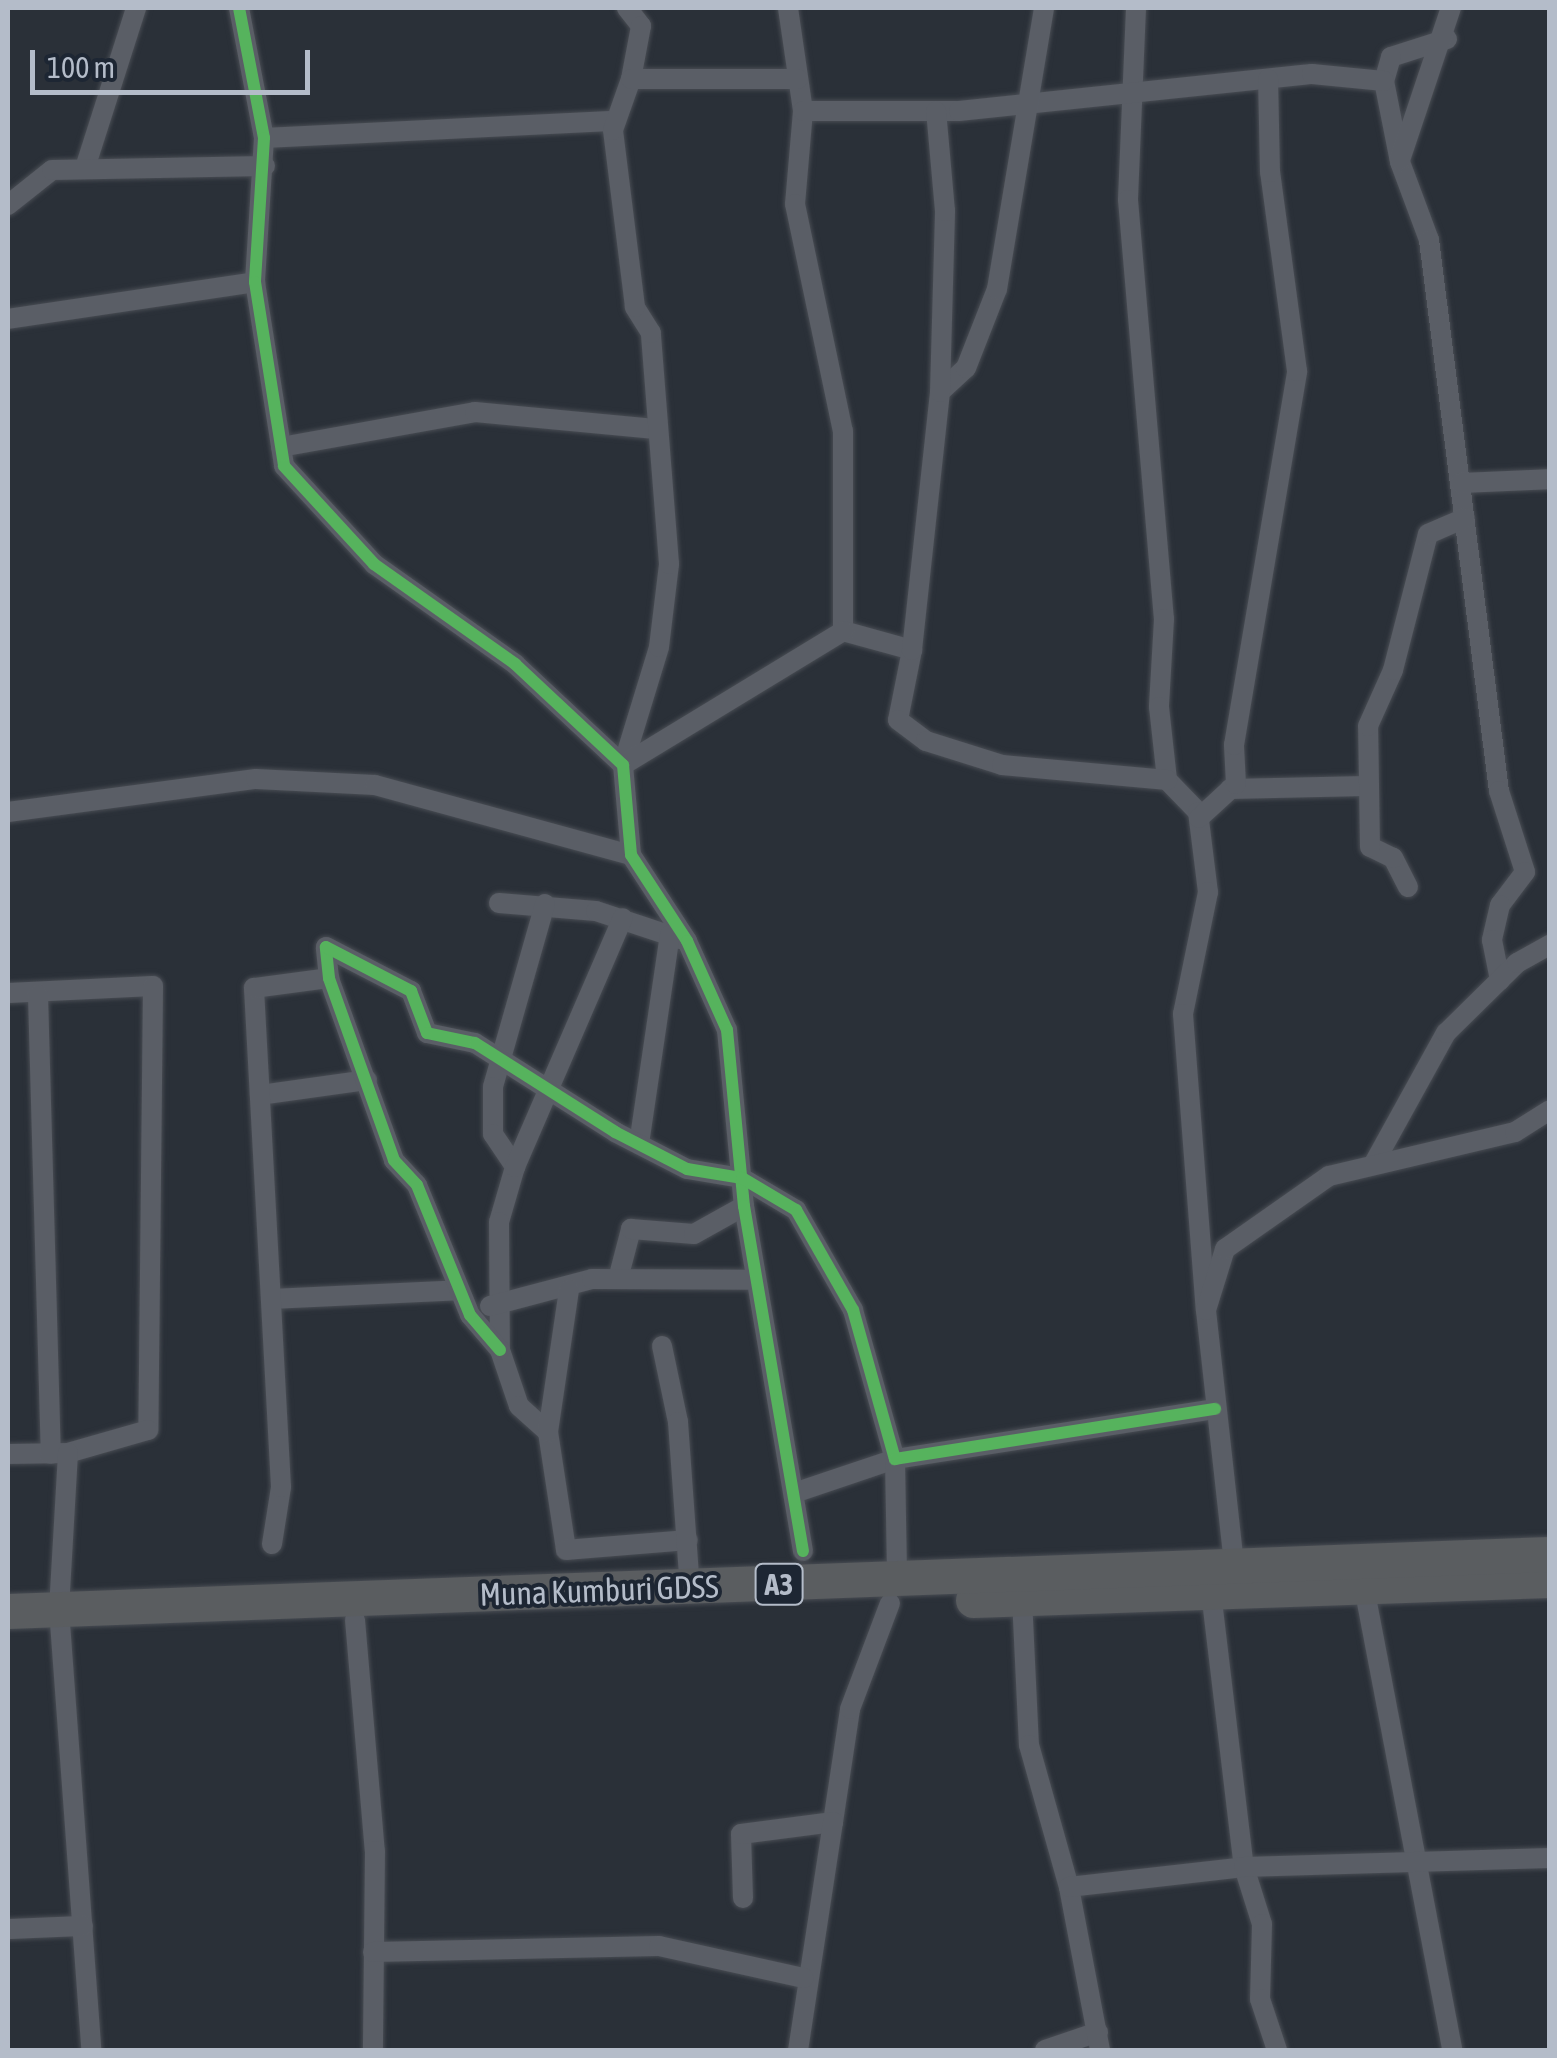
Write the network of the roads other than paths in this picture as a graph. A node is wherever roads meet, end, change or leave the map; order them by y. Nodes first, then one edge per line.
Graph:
1 (136, 8) edge
2 (239, 8) edge
3 (627, 8) edge
4 (788, 8) edge
5 (1044, 8) edge
6 (1136, 8) edge
7 (1451, 8) edge
8 (645, 17) edge
9 (1447, 39) junction
10 (631, 79) junction
11 (798, 79) junction
12 (1268, 80) junction
13 (1384, 82) junction
14 (1128, 98) junction
15 (1034, 102) junction
16 (803, 110) junction
17 (936, 111) junction
18 (616, 122) junction
19 (264, 138) junction
20 (1400, 162) junction
21 (265, 166) junction
22 (84, 168) junction
23 (8, 198) edge
24 (255, 282) junction
25 (8, 319) edge
26 (940, 392) junction
27 (654, 429) junction
28 (281, 447) junction
29 (1550, 480) edge
30 (1460, 483) junction
31 (1465, 518) junction
32 (844, 631) junction
33 (912, 650) junction
34 (623, 765) junction
35 (1167, 780) junction
36 (1366, 786) junction
37 (1230, 789) junction
38 (8, 812) edge
39 (1199, 818) junction
40 (631, 855) junction
41 (1408, 887) dead end
42 (499, 903) dead end
43 (545, 904) junction
44 (623, 918) junction
45 (678, 938) junction
46 (1550, 945) edge
47 (329, 978) junction
48 (1500, 980) junction
49 (8, 993) edge
50 (38, 995) junction
51 (499, 1056) junction
52 (368, 1080) junction
53 (552, 1091) junction
54 (260, 1095) junction
55 (1550, 1110) edge
56 (639, 1144) junction
57 (1373, 1166) junction
58 (516, 1168) junction
59 (742, 1178) junction
60 (744, 1206) junction
61 (618, 1279) junction
62 (756, 1280) junction
63 (459, 1290) junction
64 (570, 1290) junction
65 (271, 1299) junction
66 (502, 1300) junction
67 (1206, 1310) junction
68 (470, 1315) junction
69 (662, 1346) dead end
70 (500, 1350) junction
71 (1215, 1409) junction
72 (548, 1432) junction
73 (59, 1453) junction
74 (8, 1454) edge
75 (895, 1458) junction
76 (798, 1492) junction
77 (688, 1540) junction
78 (272, 1544) dead end
79 (803, 1551) dead end
80 (1550, 1554) edge
81 (1234, 1564) junction
82 (1550, 1580) edge
83 (1364, 1587) junction
84 (690, 1588) junction
85 (894, 1591) junction
86 (1211, 1592) junction
87 (1022, 1598) junction
88 (8, 1611) edge
89 (60, 1619) junction
90 (355, 1620) junction
91 (8, 1632) edge
92 (833, 1822) junction
93 (1550, 1858) edge
94 (1418, 1866) junction
95 (1244, 1867) junction
96 (1069, 1887) junction
97 (743, 1898) dead end
98 (83, 1926) junction
99 (8, 1929) edge
100 (372, 1952) junction
101 (803, 1978) junction
102 (1099, 2041) edge
103 (91, 2050) edge
104 (373, 2050) edge
105 (798, 2050) edge
106 (1045, 2050) edge
107 (1278, 2050) edge
108 (1452, 2050) edge

1 - 22 street
2 - 19 street
3 - 8 street
4 - 11 street
5 - 15 street
6 - 14 street
7 - 9 street
8 - 10 street
9 - 13 street
9 - 20 street
10 - 11 street
10 - 18 street
11 - 16 street
12 - 13 street
12 - 14 street
12 - 37 street
13 - 20 street
14 - 15 street
14 - 35 street
15 - 17 street
15 - 26 street
16 - 17 street
16 - 32 street
17 - 26 street
18 - 19 street
18 - 27 street
19 - 21 street
20 - 30 street
21 - 22 street
21 - 24 street
22 - 23 street
24 - 25 street
24 - 28 street
26 - 33 street
27 - 28 street
27 - 34 street
28 - 34 street
29 - 30 street
30 - 31 street
31 - 36 street
31 - 48 street
32 - 33 street
32 - 34 street
33 - 35 street
34 - 40 street
35 - 39 street
36 - 37 street
36 - 41 street
37 - 39 street
38 - 40 street
39 - 67 street
40 - 45 street
42 - 43 street
43 - 44 street
43 - 51 street
44 - 45 street
44 - 53 street
45 - 56 street
45 - 59 street
46 - 48 street
47 - 51 street
47 - 52 street
47 - 54 street
48 - 57 street
49 - 50 street
50 - 73 street
50 - 73 street
51 - 53 street
51 - 58 street
52 - 54 street
52 - 63 street
53 - 56 street
53 - 58 street
54 - 65 street
55 - 57 street
56 - 59 street
57 - 67 street
58 - 66 street
59 - 60 street
59 - 75 street
60 - 61 street
60 - 62 street
61 - 62 street
61 - 64 street
62 - 76 street
63 - 65 street
63 - 68 street
64 - 66 street
64 - 72 street
65 - 78 street
66 - 68 street
66 - 70 street
67 - 71 street
68 - 70 street
69 - 77 street
70 - 72 street
71 - 75 street
71 - 81 street
72 - 77 street
73 - 74 street
73 - 89 street
75 - 76 street
75 - 85 street
76 - 79 street
77 - 84 street
80 - 81 highway, Muna Kumburi GDSS / A3
81 - 85 highway, Muna Kumburi GDSS / A3
82 - 83 highway, Muna Kumburi GDSS / A3
83 - 86 highway, Muna Kumburi GDSS / A3
83 - 94 street
84 - 85 highway, Muna Kumburi GDSS / A3
84 - 89 highway, Muna Kumburi GDSS / A3
85 - 87 highway, Muna Kumburi GDSS / A3
85 - 90 highway, Muna Kumburi GDSS / A3
85 - 92 street
86 - 87 highway, Muna Kumburi GDSS / A3
86 - 95 street
87 - 96 street
88 - 89 highway, Muna Kumburi GDSS / A3
89 - 90 highway, Muna Kumburi GDSS / A3
89 - 91 highway, Muna Kumburi GDSS / A3
89 - 98 street
90 - 100 street
92 - 97 street
92 - 101 street
93 - 94 street
94 - 95 street
94 - 108 street
95 - 96 street
95 - 107 street
96 - 102 street
98 - 99 street
98 - 103 street
100 - 101 street
100 - 104 street
101 - 105 street
102 - 106 street

